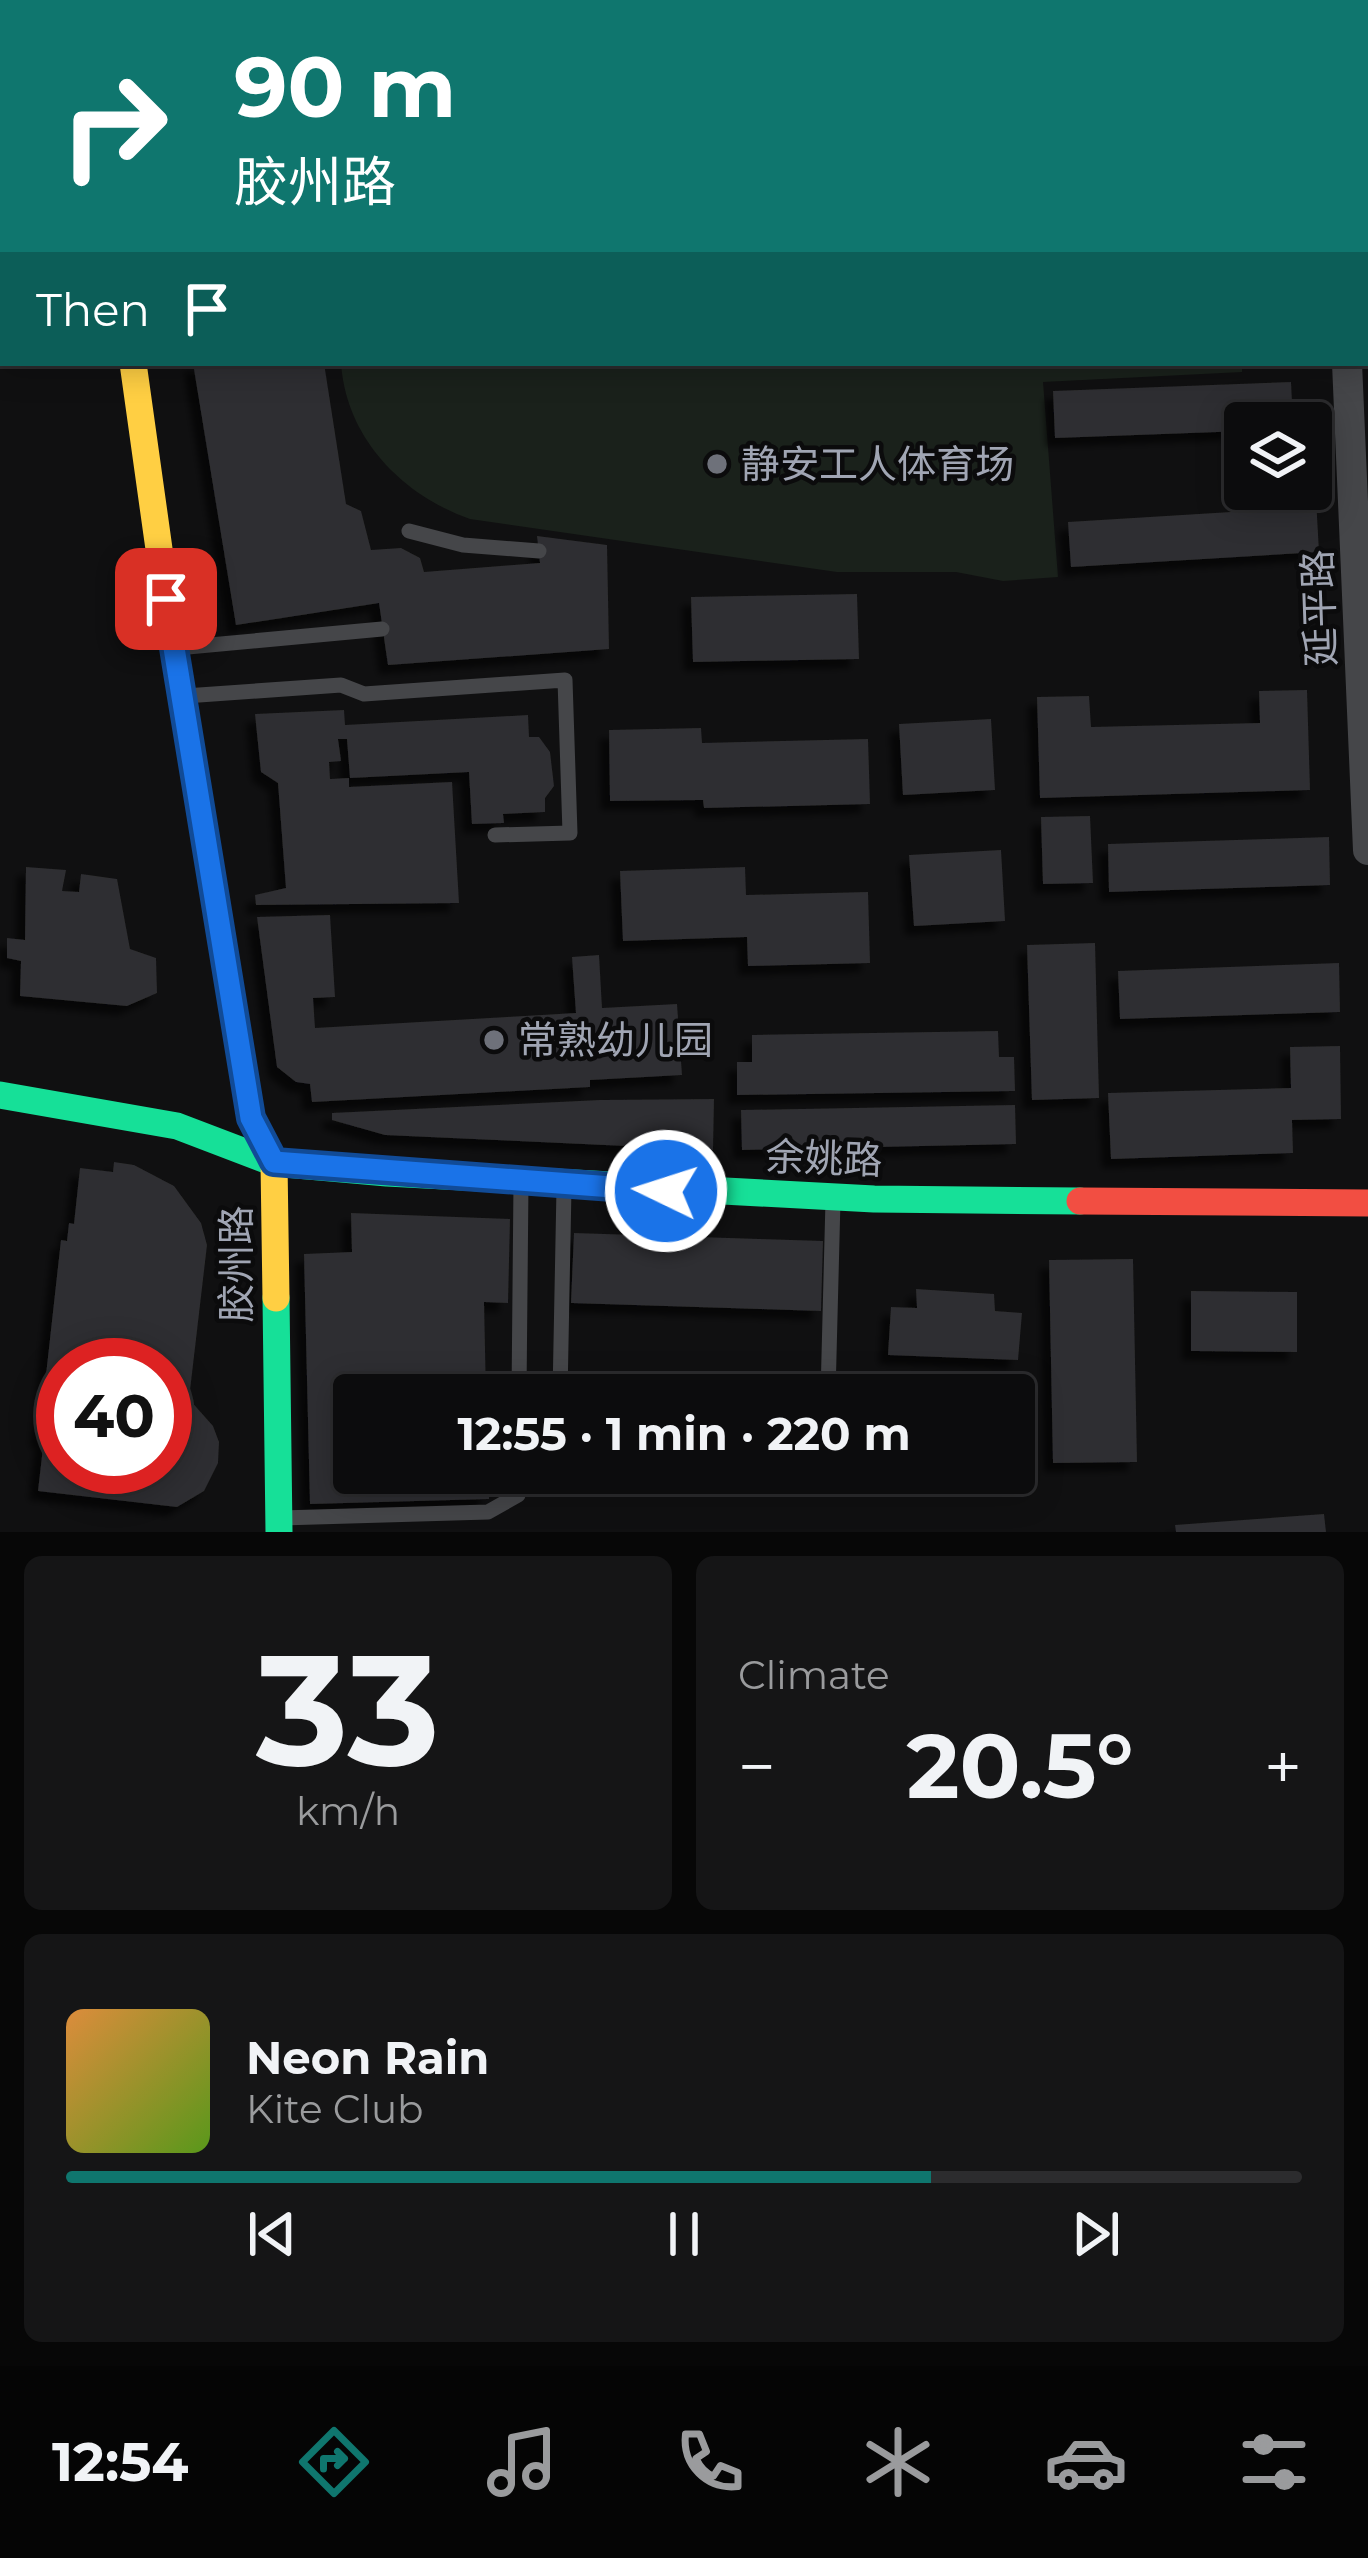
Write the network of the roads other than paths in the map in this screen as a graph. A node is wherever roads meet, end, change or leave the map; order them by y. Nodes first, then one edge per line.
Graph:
1 (133, 366) edge
2 (1347, 366) edge
3 (410, 531) dead end
4 (539, 550) dead end
5 (382, 628) dead end
6 (174, 648) junction
7 (182, 697) junction
8 (495, 835) dead end
9 (1368, 850) edge
10 (0, 1095) edge
11 (274, 1162) junction
12 (521, 1182) junction
13 (564, 1185) junction
14 (833, 1198) junction
15 (1368, 1203) edge
16 (519, 1374) edge
17 (560, 1374) edge
18 (828, 1374) edge
19 (518, 1494) edge
20 (279, 1525) edge

1 - 6 street, 胶州路
2 - 9 street, 延平路
3 - 4 lane
5 - 6 lane
6 - 7 street, 胶州路
7 - 8 lane
7 - 11 street, 胶州路
10 - 11 street, 余姚路
11 - 12 street, 余姚路
11 - 20 street, 胶州路
12 - 13 street, 余姚路
12 - 16 lane
13 - 14 street, 余姚路
13 - 17 lane
14 - 15 street, 余姚路
14 - 18 lane
19 - 20 lane

